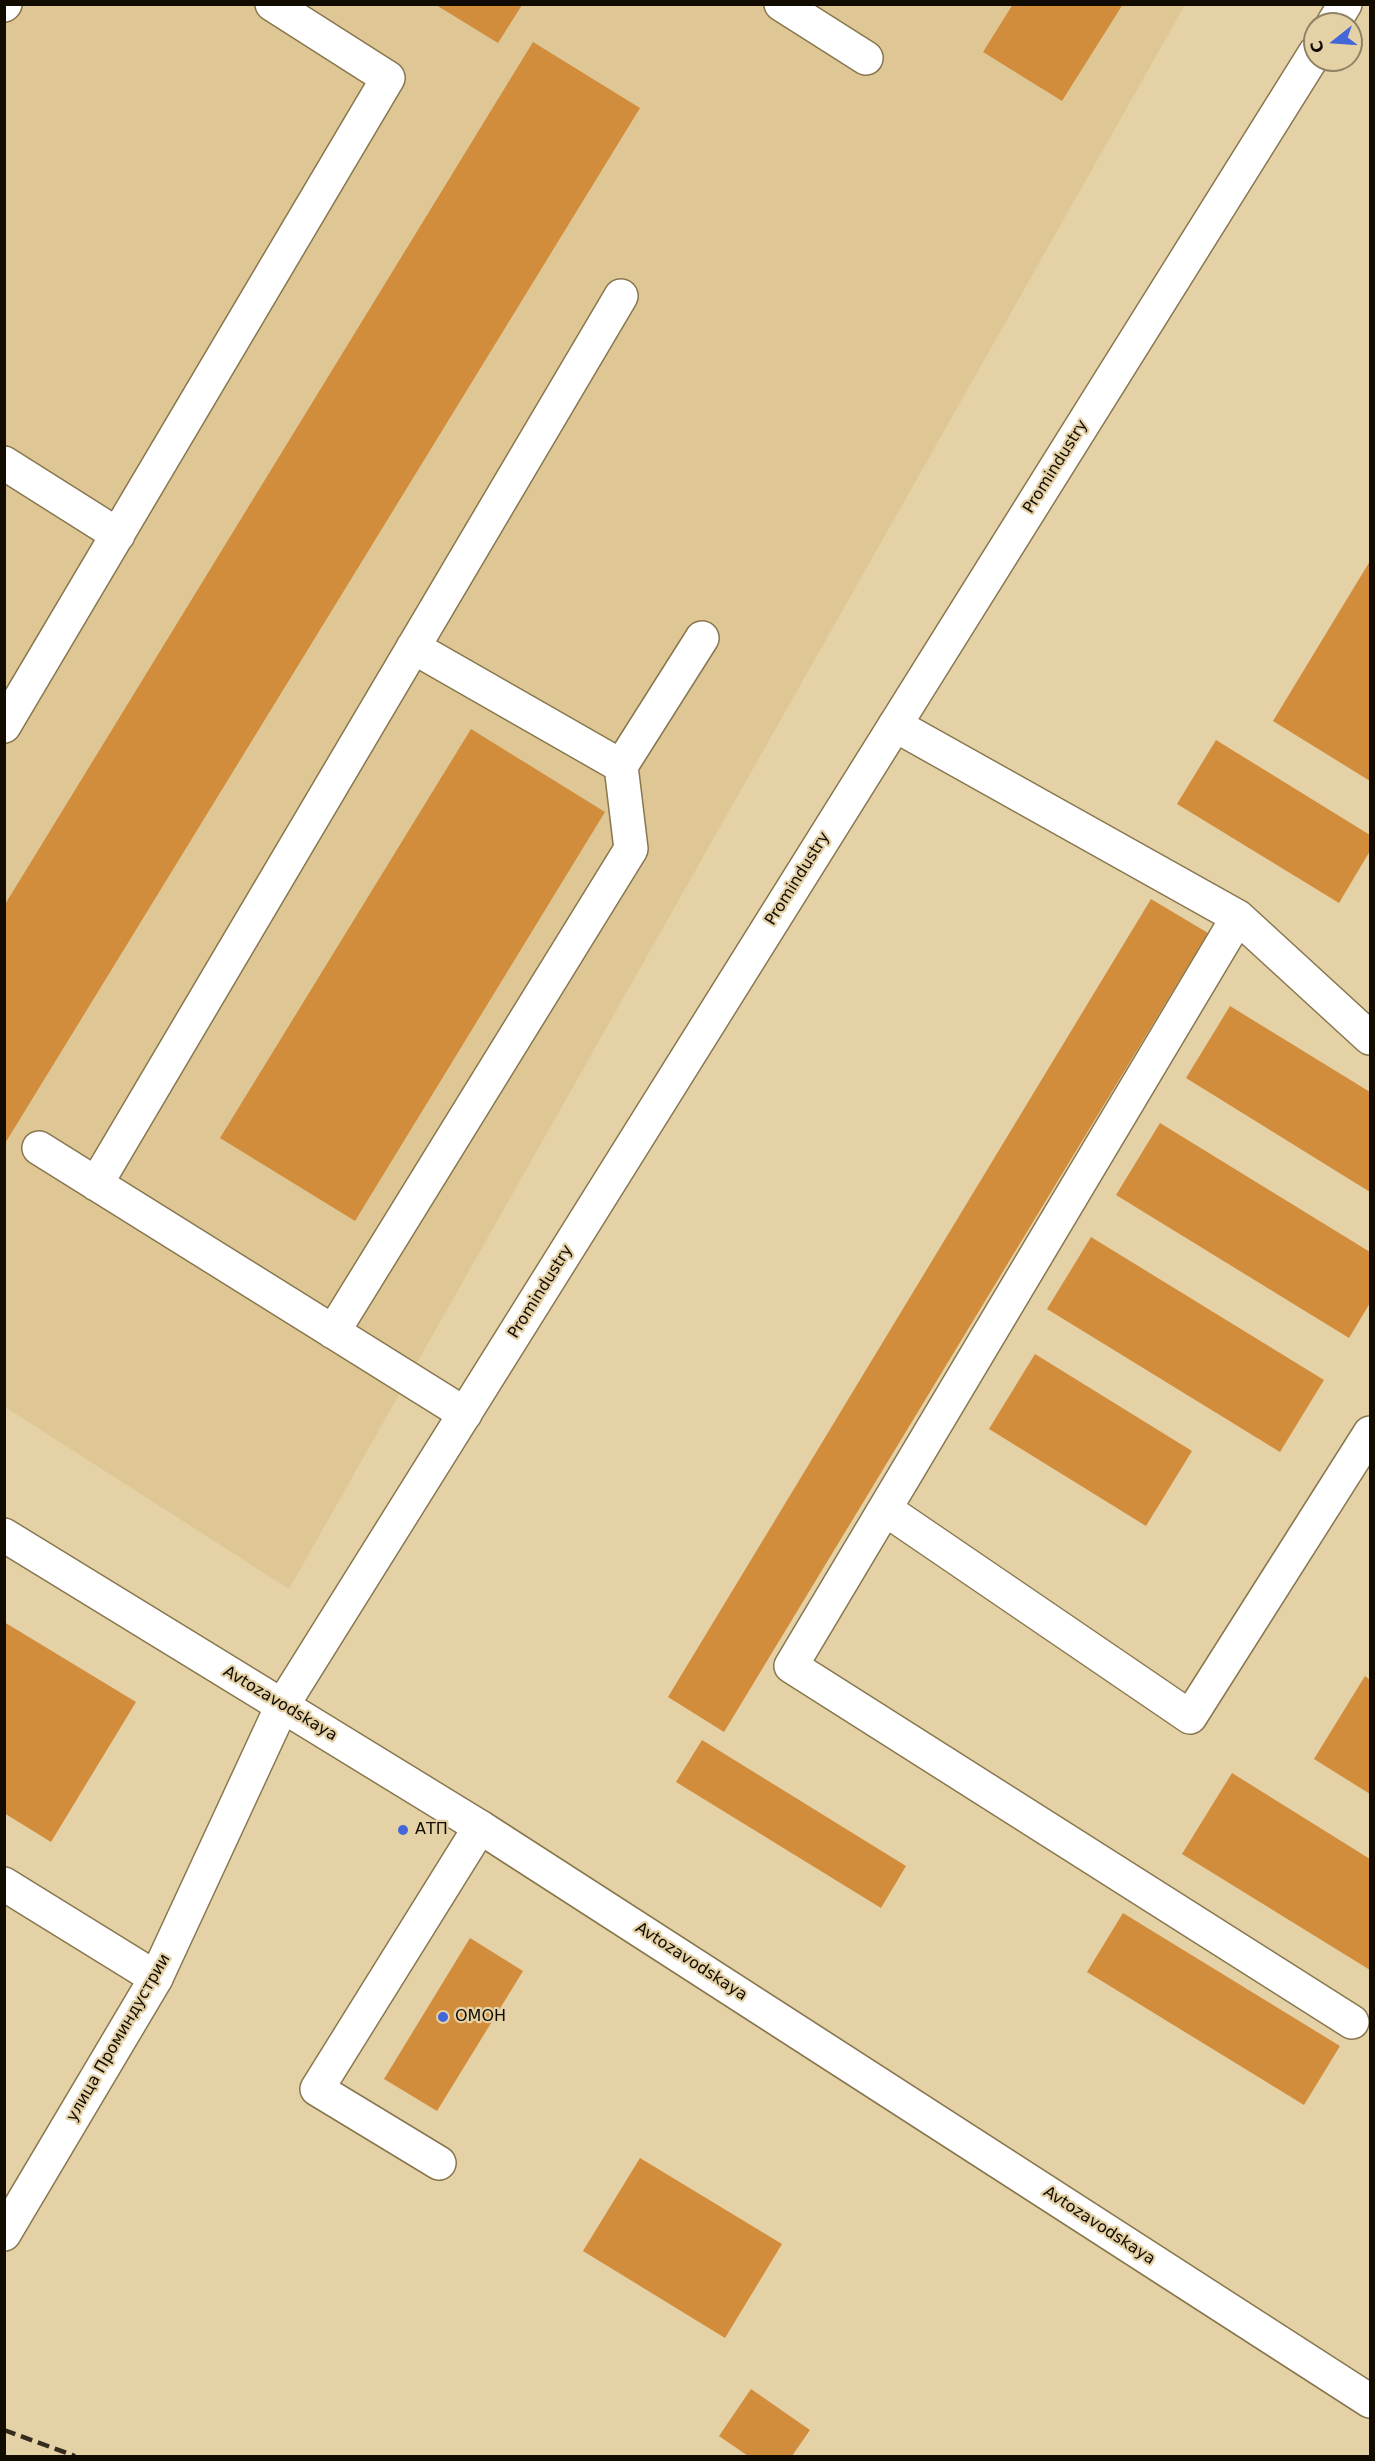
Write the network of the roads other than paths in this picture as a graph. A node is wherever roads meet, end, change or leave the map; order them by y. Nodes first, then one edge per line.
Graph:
1 (272, 4) edge
2 (781, 4) edge
3 (866, 58) dead end
4 (1303, 72) edge
5 (621, 296) dead end
6 (4, 463) edge
7 (118, 535) junction
8 (702, 638) dead end
9 (413, 647) junction
10 (895, 724) junction
11 (4, 726) edge
12 (621, 766) junction
13 (1238, 917) junction
14 (1371, 1038) edge
15 (39, 1148) dead end
16 (96, 1184) junction
17 (333, 1332) junction
18 (465, 1414) junction
19 (1371, 1433) edge
20 (885, 1509) junction
21 (4, 1535) edge
22 (282, 1706) junction
23 (480, 1827) junction
24 (4, 1884) edge
25 (156, 1978) junction
26 (1352, 2022) dead end
27 (439, 2163) dead end
28 (4, 2234) edge
29 (1371, 2401) edge

1 - 7 main road
2 - 3 main road
4 - 10 main road, Promindustry
5 - 9 main road
6 - 7 main road
7 - 11 main road
8 - 12 main road
9 - 12 main road
9 - 16 main road
10 - 13 main road
10 - 18 main road, Promindustry
12 - 17 main road
13 - 14 main road
13 - 20 main road
15 - 16 main road
16 - 17 main road
17 - 18 main road
18 - 22 main road, Promindustry
19 - 20 main road
20 - 26 main road
21 - 22 main road, Avtozavodskaya
22 - 23 main road, Avtozavodskaya
22 - 25 main road, улица Проминдустрии
23 - 27 main road
23 - 29 main road, Avtozavodskaya
24 - 25 main road
25 - 28 main road, улица Проминдустрии

